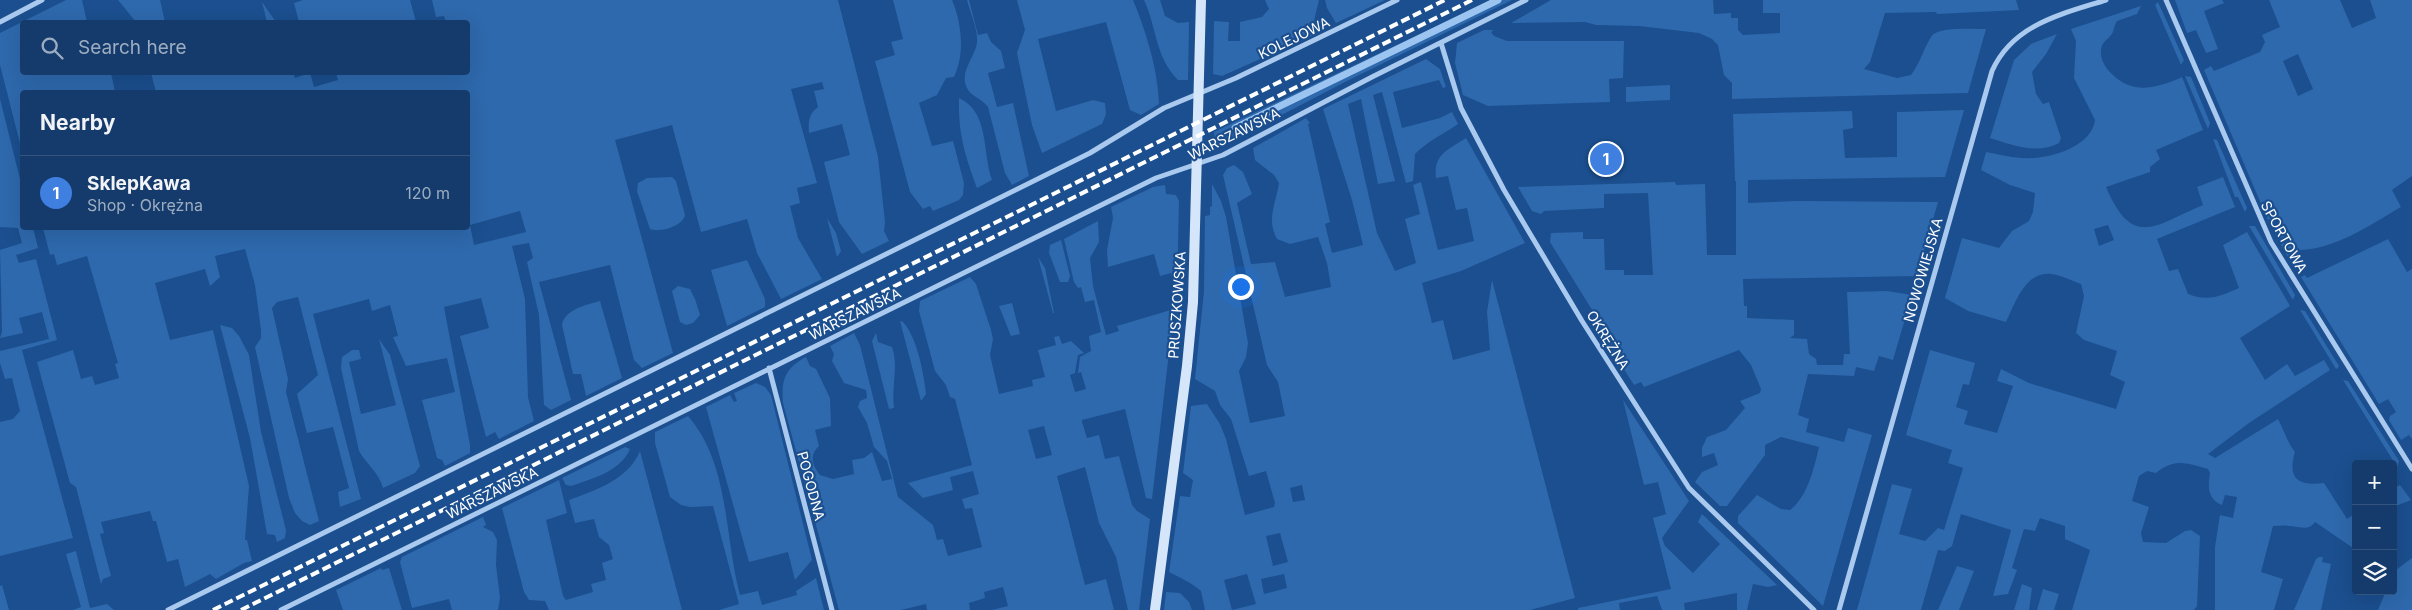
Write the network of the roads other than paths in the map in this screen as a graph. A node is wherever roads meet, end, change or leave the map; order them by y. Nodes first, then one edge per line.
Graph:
1 (42, 0) edge
2 (1201, 0) edge
3 (1397, 0) edge
4 (1526, 0) edge
5 (2106, 0) edge
6 (2166, 0) edge
7 (0, 22) edge
8 (1441, 43) junction
9 (1199, 94) junction
10 (1198, 165) junction
11 (769, 368) junction
12 (2412, 469) edge
13 (168, 610) edge
14 (281, 610) edge
15 (832, 610) edge
16 (1155, 610) edge
17 (1814, 610) edge
18 (1839, 610) edge

1 - 7 street
2 - 9 street, PRUSZKOWSKA
3 - 9 street, KOLEJOWA
4 - 8 street, WARSZAWSKA
5 - 18 street, NOWOWIEJSKA
6 - 12 street, SPORTOWA
8 - 10 street, WARSZAWSKA
8 - 17 street, OKRĘŻNA
9 - 10 street, PRUSZKOWSKA
9 - 13 street
10 - 11 street, WARSZAWSKA
10 - 16 street, PRUSZKOWSKA
11 - 14 street, WARSZAWSKA
11 - 15 street, POGODNA

